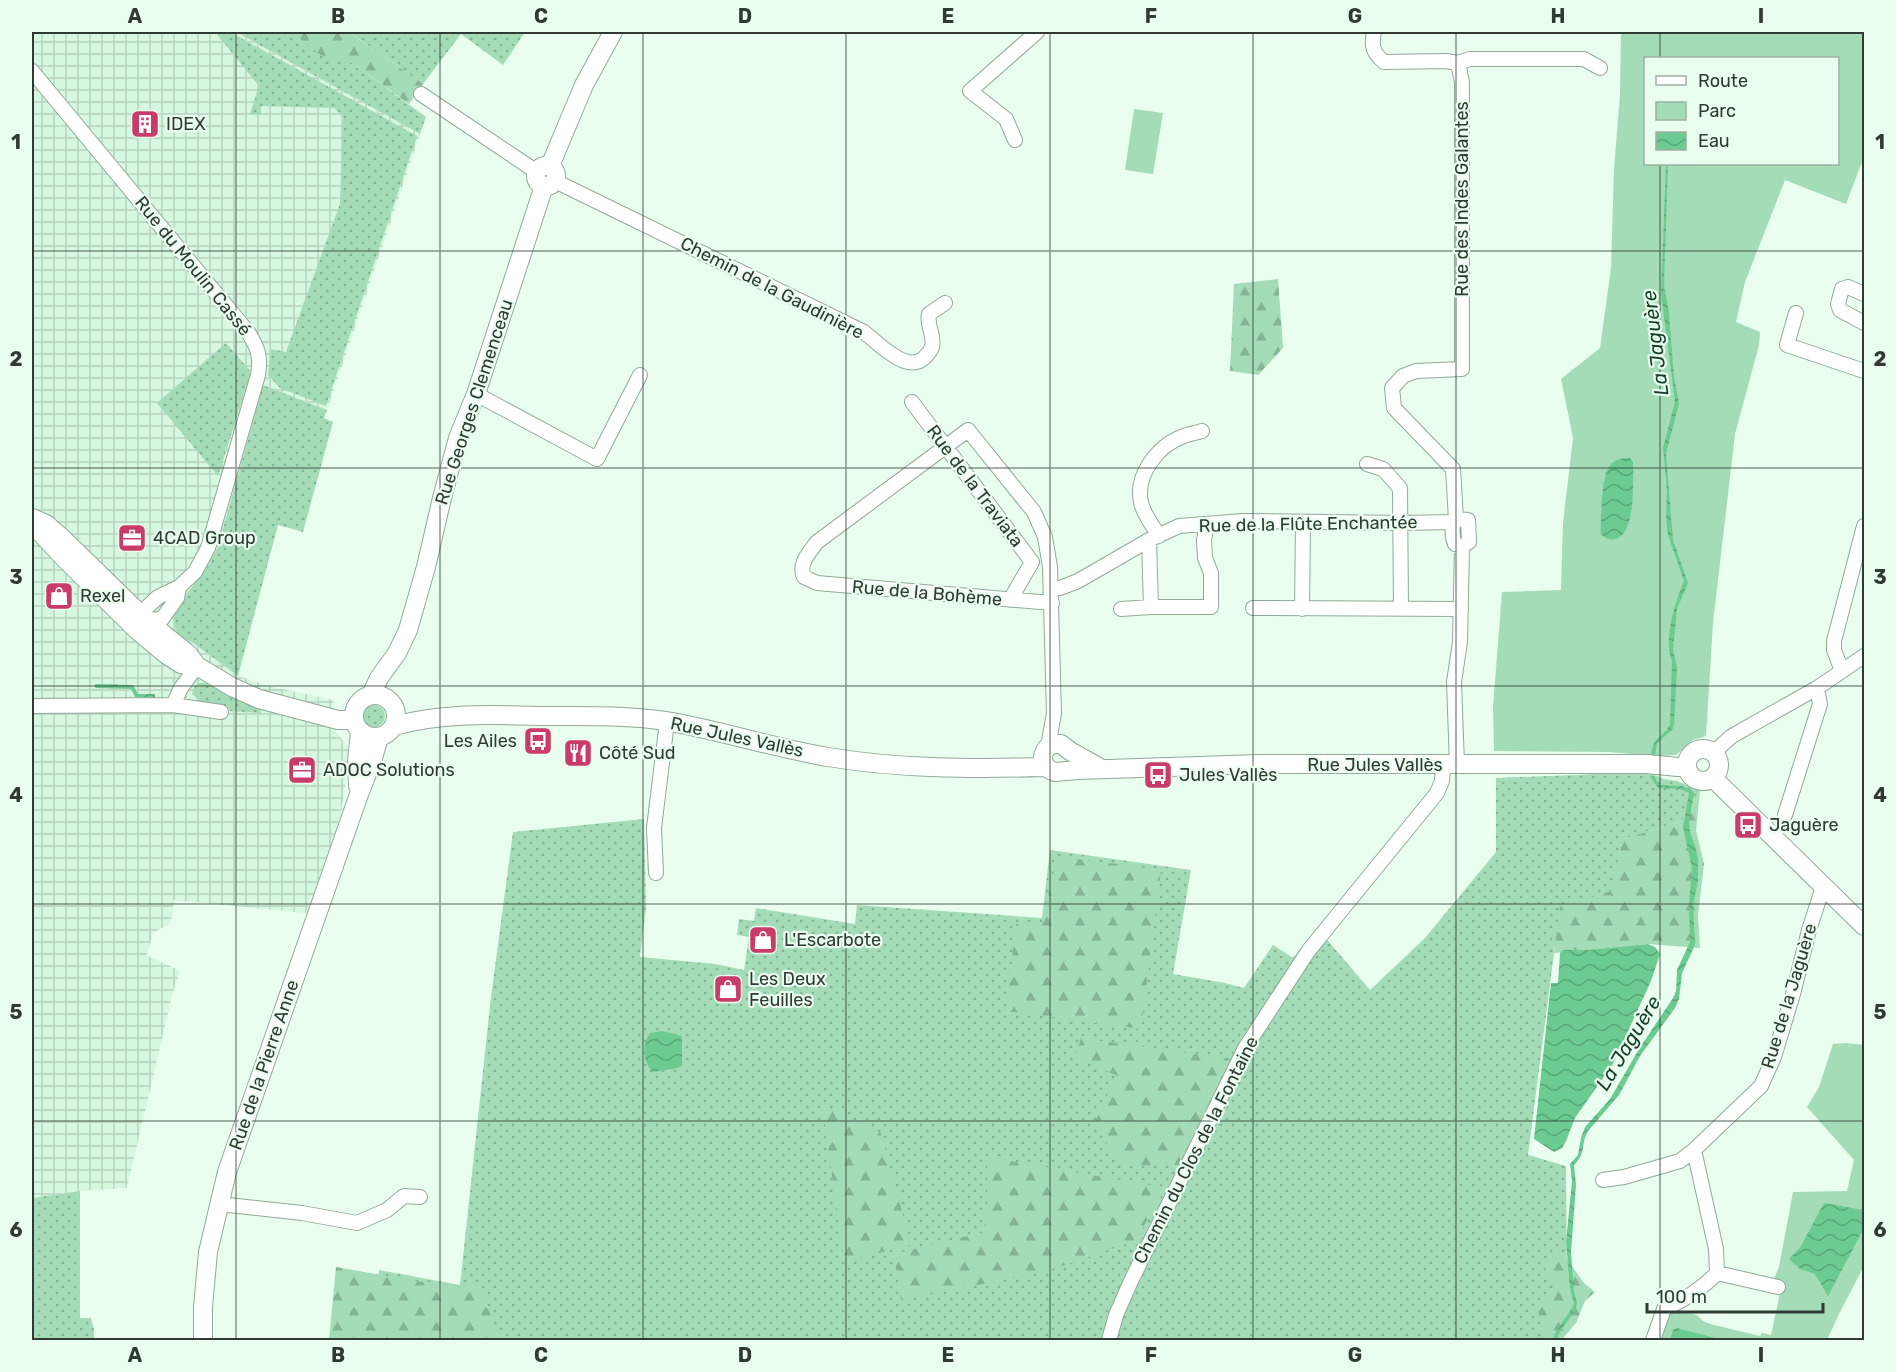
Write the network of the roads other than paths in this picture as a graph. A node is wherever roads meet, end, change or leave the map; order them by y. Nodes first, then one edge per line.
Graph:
1 (613, 32) edge
2 (1037, 32) edge
3 (1374, 32) edge
4 (1458, 63) junction
5 (1600, 68) dead end
6 (32, 71) edge
7 (421, 94) dead end
8 (1015, 140) dead end
9 (547, 176) junction
10 (1864, 294) edge
11 (945, 303) dead end
12 (1796, 314) dead end
13 (1864, 323) edge
14 (1864, 371) edge
15 (640, 375) dead end
16 (476, 394) junction
17 (912, 402) dead end
18 (1202, 431) dead end
19 (945, 447) junction
20 (1367, 464) dead end
21 (32, 520) edge
22 (1455, 521) junction
23 (1303, 522) junction
24 (1401, 523) junction
25 (1207, 524) junction
26 (1864, 526) edge
27 (1154, 538) junction
28 (179, 587) junction
29 (1051, 596) junction
30 (1010, 600) junction
31 (1151, 607) junction
32 (1253, 608) dead end
33 (1120, 609) dead end
34 (1302, 609) junction
35 (1401, 609) junction
36 (1461, 609) junction
37 (143, 620) junction
38 (1864, 656) edge
39 (197, 666) junction
40 (1842, 671) junction
41 (1817, 688) junction
42 (173, 705) junction
43 (32, 706) edge
44 (370, 709) junction
45 (221, 712) dead end
46 (468, 715) junction
47 (667, 722) junction
48 (394, 726) junction
49 (379, 737) junction
50 (1713, 752) junction
51 (1054, 753) junction
52 (1450, 765) junction
53 (1687, 766) junction
54 (1102, 769) junction
55 (1713, 778) junction
56 (358, 797) junction
57 (1785, 815) dead end
58 (656, 873) dead end
59 (1824, 887) junction
60 (1864, 926) edge
61 (1695, 1150) junction
62 (1603, 1180) dead end
63 (420, 1197) dead end
64 (219, 1204) junction
65 (1717, 1273) junction
66 (1778, 1287) dead end
67 (203, 1341) edge
68 (1109, 1341) edge
69 (1653, 1341) edge

1 - 9 street, Rue Georges Clemenceau
2 - 8 street
3 - 4 street
4 - 5 street
4 - 22 street, Rue des Indes Galantes
6 - 28 street, Rue du Moulin Cassé
7 - 9 street
9 - 11 street, Chemin de la Gaudinière
9 - 16 street, Rue Georges Clemenceau
10 - 13 street
12 - 14 street
15 - 16 street
16 - 44 street, Rue Georges Clemenceau
17 - 19 street, Rue de la Traviata
18 - 27 street
19 - 29 street
19 - 30 street, Rue de la Traviata
19 - 30 street, Rue de la Bohème
20 - 24 street
21 - 37 street, Rue Jules Vallès
22 - 24 street, Rue de la Flûte Enchantée
22 - 36 street, Chemin du Clos de la Fontaine
23 - 24 street, Rue de la Flûte Enchantée
23 - 25 street, Rue de la Flûte Enchantée
23 - 34 street
24 - 35 street
25 - 27 street, Rue de la Flûte Enchantée
25 - 31 street
26 - 40 street
27 - 29 street, Rue de la Flûte Enchantée
27 - 31 street
28 - 37 street, Rue du Moulin Cassé
28 - 37 street, Rue du Moulin Cassé
29 - 30 street, Rue de la Bohème
29 - 51 street
31 - 33 street
32 - 34 street
34 - 35 street
35 - 36 street
36 - 52 street, Chemin du Clos de la Fontaine
37 - 39 street, Rue Jules Vallès
38 - 40 street
39 - 42 street
39 - 44 street, Rue Jules Vallès
40 - 41 street
41 - 50 street
41 - 57 street
42 - 43 street
42 - 45 street
44 - 46 street, Rue Jules Vallès
44 - 48 street
44 - 49 street
44 - 56 street, Rue de la Pierre Anne
46 - 47 street, Rue Jules Vallès
46 - 48 street, Rue Jules Vallès
47 - 51 street, Rue Jules Vallès
47 - 58 street
48 - 49 street
49 - 56 street, Rue de la Pierre Anne
50 - 53 street
50 - 55 street
51 - 54 street
51 - 54 street, Rue Jules Vallès
52 - 53 street, Rue Jules Vallès
52 - 54 street, Rue Jules Vallès
52 - 68 street, Chemin du Clos de la Fontaine
53 - 55 street
55 - 59 street
56 - 64 street, Rue de la Pierre Anne
59 - 60 street
59 - 61 street, Rue de la Jaguère
61 - 62 street, Rue de la Jaguère
61 - 65 street
63 - 64 street
64 - 67 street, Rue de la Pierre Anne
65 - 66 street
65 - 69 street

